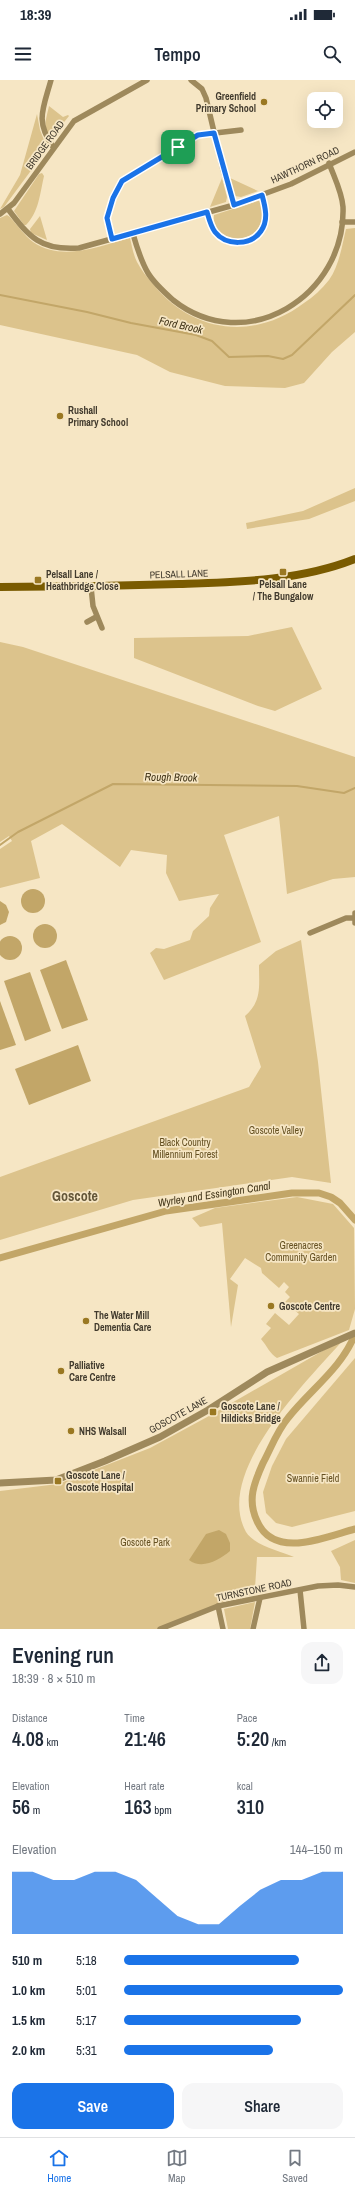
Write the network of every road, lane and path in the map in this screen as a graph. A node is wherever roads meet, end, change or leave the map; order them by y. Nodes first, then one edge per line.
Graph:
1 (51, 80) edge
2 (147, 80) edge
3 (191, 80) edge
4 (241, 130) dead end
5 (214, 133) junction
6 (53, 148) junction
7 (355, 152) edge
8 (329, 163) junction
9 (262, 195) junction
10 (234, 205) junction
11 (8, 209) junction
12 (207, 212) junction
13 (0, 214) edge
14 (342, 222) junction
15 (355, 222) edge
16 (133, 234) junction
17 (112, 239) junction
18 (355, 559) edge
19 (0, 587) edge
20 (92, 587) junction
21 (96, 617) junction
22 (86, 622) dead end
23 (102, 628) dead end
24 (355, 918) edge
25 (310, 933) dead end
26 (355, 1333) edge
27 (0, 1483) edge
28 (355, 1587) edge
29 (300, 1590) junction
30 (260, 1598) junction
31 (218, 1606) junction
32 (160, 1629) edge
33 (223, 1629) edge
34 (253, 1629) edge
35 (304, 1629) edge

1 - 6 street
2 - 6 street, BRIDGE ROAD
3 - 5 street
4 - 5 street
5 - 10 street
5 - 17 street
6 - 11 street, BRIDGE ROAD
7 - 8 street, HAWTHORN ROAD
8 - 9 street, HAWTHORN ROAD
8 - 14 street
9 - 10 street, HAWTHORN ROAD
9 - 12 street, HAWTHORN ROAD
10 - 12 street, HAWTHORN ROAD
11 - 13 street
11 - 17 street, HAWTHORN ROAD
12 - 16 street, HAWTHORN ROAD
14 - 15 street
14 - 16 street
16 - 17 street, HAWTHORN ROAD
18 - 20 main road, PELSALL LANE
19 - 20 main road, PELSALL LANE
20 - 21 street
21 - 22 street
21 - 23 street
24 - 25 street
26 - 27 street, GOSCOTE LANE
28 - 29 street, TURNSTONE ROAD
29 - 30 street, TURNSTONE ROAD
29 - 35 street
30 - 31 street, TURNSTONE ROAD
30 - 34 street
31 - 32 street, TURNSTONE ROAD
31 - 33 street

